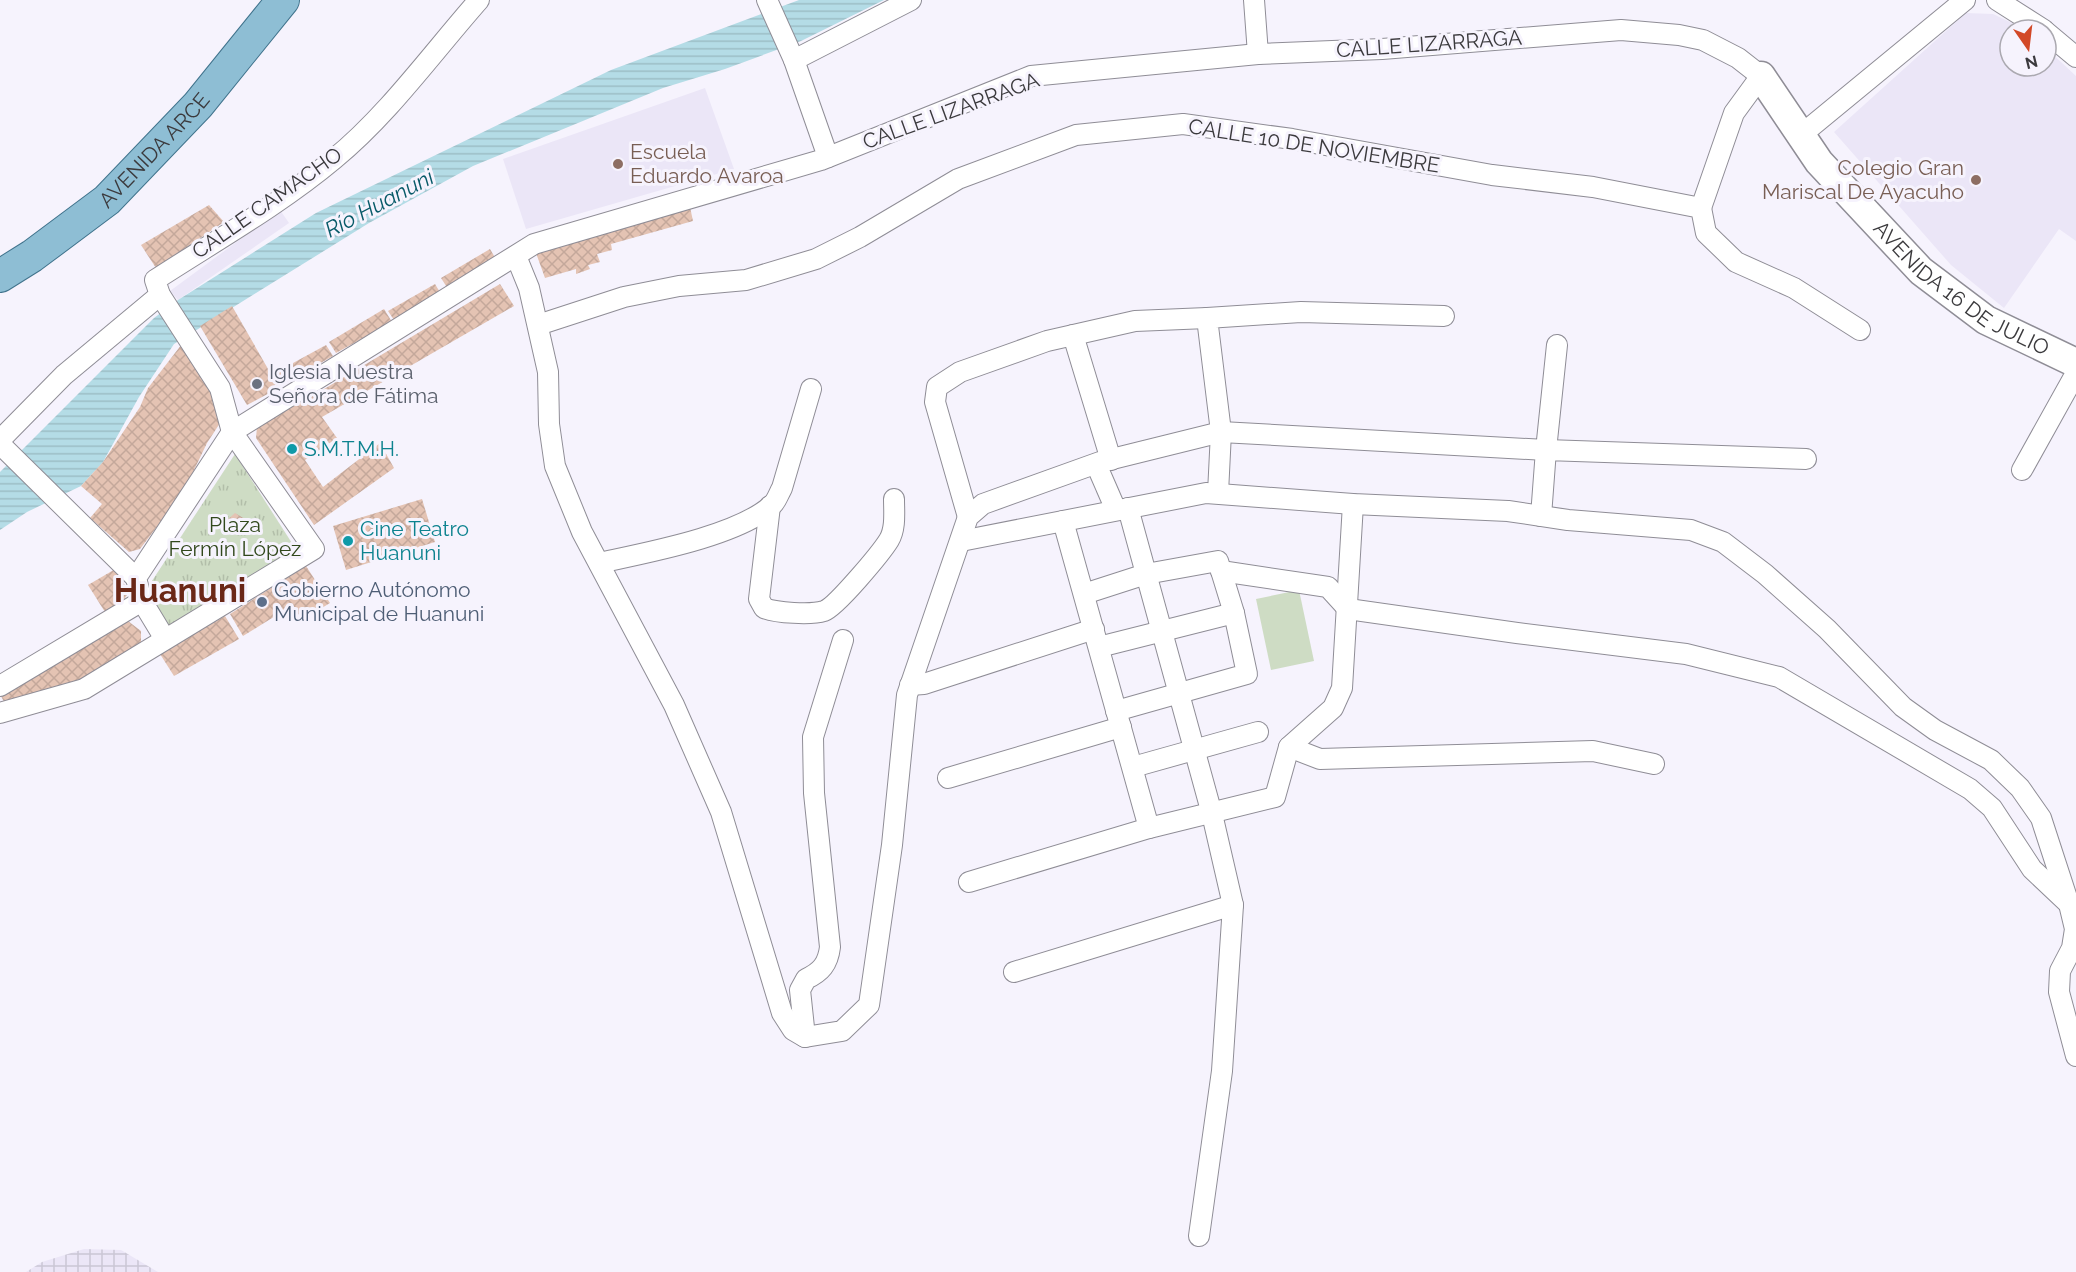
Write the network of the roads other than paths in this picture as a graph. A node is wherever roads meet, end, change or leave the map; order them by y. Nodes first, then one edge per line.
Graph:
1 (283, 0) edge
2 (480, 0) edge
3 (911, 0) edge
4 (1254, 0) edge
5 (1965, 0) edge
6 (1997, 0) edge
7 (768, 4) edge
8 (2025, 18) edge
9 (2058, 42) edge
10 (1258, 54) junction
11 (791, 55) junction
12 (2076, 57) edge
13 (1761, 76) junction
14 (1807, 130) junction
15 (828, 158) junction
16 (1701, 208) junction
17 (516, 256) junction
18 (0, 276) edge
19 (163, 299) junction
20 (1444, 316) dead end
21 (1207, 318) junction
22 (538, 325) junction
23 (1860, 330) dead end
24 (1073, 335) junction
25 (1557, 345) dead end
26 (2076, 349) edge
27 (2076, 363) edge
28 (2076, 373) edge
29 (811, 389) dead end
30 (232, 432) junction
31 (1221, 432) junction
32 (4, 446) edge
33 (1546, 450) junction
34 (1806, 459) dead end
35 (1103, 462) junction
36 (2022, 470) dead end
37 (1218, 493) junction
38 (894, 499) dead end
39 (1353, 504) junction
40 (770, 506) junction
41 (1122, 509) junction
42 (1541, 516) junction
43 (968, 518) junction
44 (1063, 521) junction
45 (961, 541) junction
46 (599, 563) junction
47 (1221, 571) junction
48 (1146, 574) junction
49 (136, 578) junction
50 (1084, 594) junction
51 (142, 601) junction
52 (1348, 609) junction
53 (1234, 613) junction
54 (1162, 632) junction
55 (1096, 638) junction
56 (165, 639) junction
57 (843, 640) dead end
58 (910, 685) junction
59 (0, 686) edge
60 (1179, 693) junction
61 (0, 713) edge
62 (1119, 719) junction
63 (1258, 732) dead end
64 (1289, 747) junction
65 (1195, 750) junction
66 (1654, 764) dead end
67 (1132, 767) junction
68 (948, 778) dead end
69 (1212, 814) junction
70 (1149, 828) junction
71 (969, 882) dead end
72 (2069, 904) junction
73 (1233, 905) junction
74 (1014, 972) dead end
75 (805, 1036) junction
76 (2076, 1056) edge
77 (1199, 1236) dead end

1 - 18 main road, AVENIDA ARCE
2 - 19 street, CALLE CAMACHO
3 - 11 street
4 - 10 street
5 - 14 street
6 - 8 street
7 - 11 street
9 - 12 street
10 - 13 street, CALLE LIZARRAGA
10 - 15 street, CALLE LIZARRAGA
11 - 15 street
13 - 14 street, AVENIDA 16 DE JULIO
13 - 16 street
14 - 26 street, AVENIDA 16 DE JULIO
14 - 27 street, AVENIDA 16 DE JULIO
15 - 17 street, CALLE LIZARRAGA
16 - 22 street, CALLE 10 DE NOVIEMBRE
16 - 23 street
17 - 22 street
17 - 30 street, CALLE LIZARRAGA
19 - 30 street
19 - 32 street
20 - 21 street
21 - 24 street
21 - 31 street
22 - 46 street
24 - 35 street
24 - 43 street
25 - 33 street
28 - 36 street
29 - 40 street
30 - 49 street
30 - 56 street
31 - 33 street
31 - 35 street
31 - 37 street
32 - 49 street
33 - 34 street
33 - 42 street
35 - 41 street
35 - 43 street
37 - 39 street
37 - 41 street
38 - 40 street
39 - 42 street
39 - 52 street
40 - 46 street
41 - 44 street
41 - 48 street
42 - 72 street
43 - 45 street
44 - 45 street
44 - 50 street
45 - 58 street
46 - 75 street
47 - 48 street
47 - 52 street
47 - 53 street
48 - 50 street
48 - 54 street
49 - 51 street
50 - 55 street
51 - 56 street
51 - 59 street
52 - 64 street
52 - 72 street
53 - 54 street
53 - 60 street
54 - 55 street
54 - 60 street
55 - 58 street
55 - 62 street
56 - 61 street
57 - 75 street
58 - 75 street
60 - 62 street
60 - 65 street
62 - 67 street
62 - 68 street
63 - 65 street
64 - 66 street
64 - 69 street
65 - 67 street
65 - 69 street
67 - 70 street
69 - 70 street
69 - 73 street
70 - 71 street
72 - 76 street
73 - 74 street
73 - 77 street

